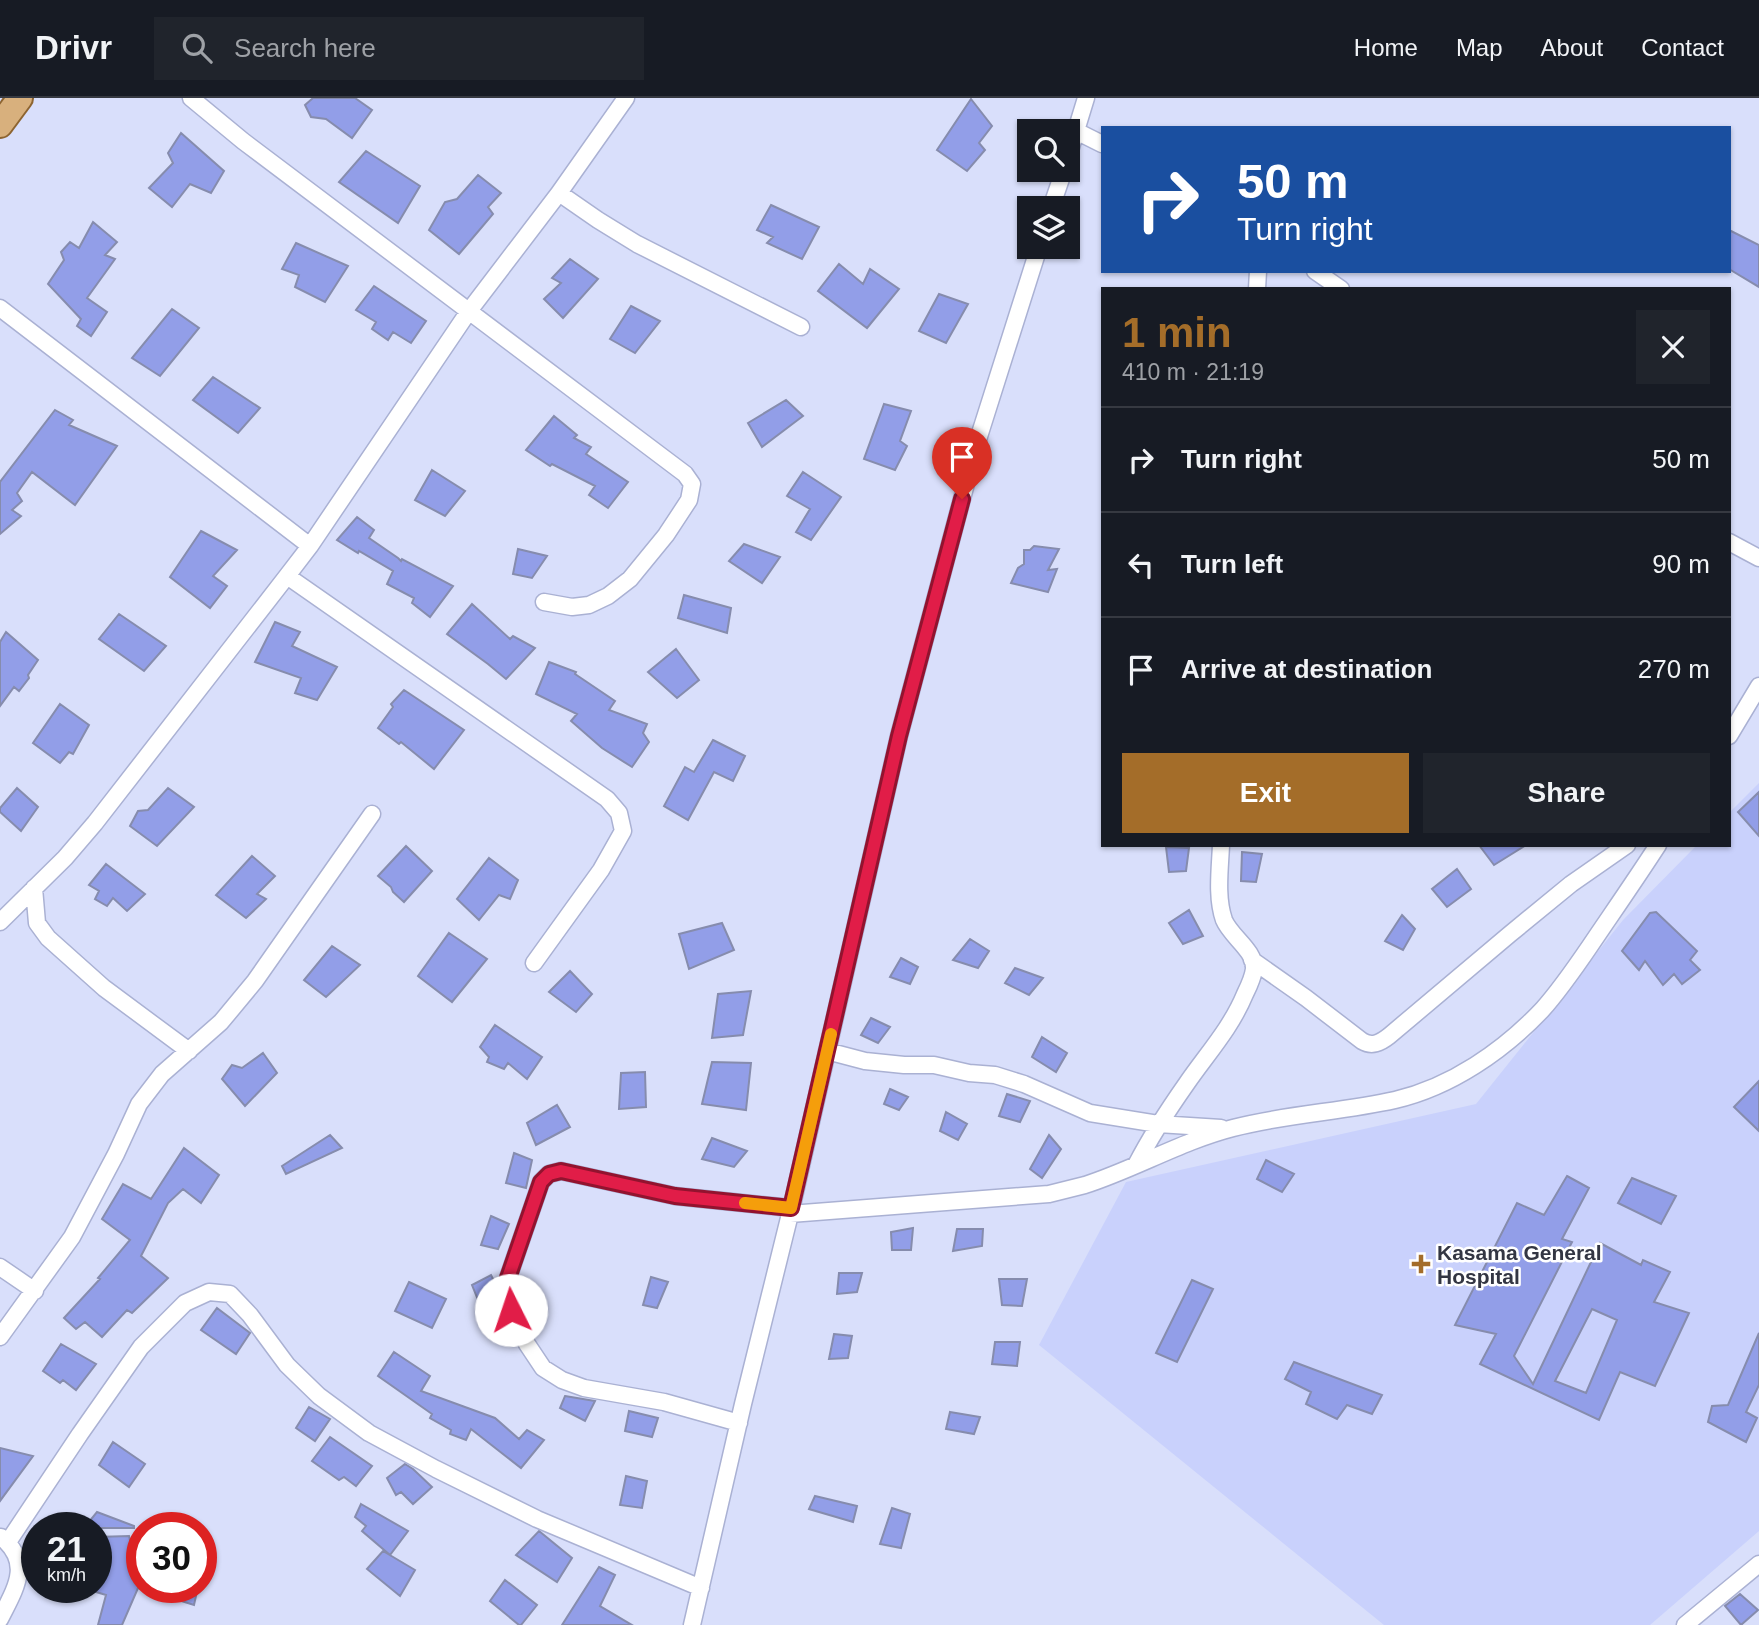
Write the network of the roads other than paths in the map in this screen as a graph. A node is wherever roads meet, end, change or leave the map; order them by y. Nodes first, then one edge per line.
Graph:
1 (20, 98) edge
2 (191, 98) edge
3 (626, 98) edge
4 (1086, 98) edge
5 (1080, 119) edge
6 (0, 125) edge
7 (1080, 133) edge
8 (1101, 144) edge
9 (559, 193) junction
10 (1035, 259) edge
11 (1318, 273) edge
12 (1338, 287) edge
13 (0, 308) edge
14 (470, 311) junction
15 (801, 327) dead end
16 (1731, 543) edge
17 (310, 546) junction
18 (1759, 558) edge
19 (287, 576) junction
20 (544, 602) dead end
21 (1759, 686) edge
22 (1731, 733) edge
23 (372, 814) dead end
24 (1222, 847) edge
25 (1624, 847) edge
26 (1657, 847) edge
27 (34, 888) junction
28 (0, 922) edge
29 (1252, 960) junction
30 (534, 963) dead end
31 (189, 1051) junction
32 (827, 1051) junction
33 (1158, 1124) junction
34 (1231, 1128) junction
35 (1136, 1165) junction
36 (790, 1211) junction
37 (0, 1267) edge
38 (35, 1291) junction
39 (0, 1337) edge
40 (739, 1423) junction
41 (4, 1539) edge
42 (1757, 1570) edge
43 (701, 1588) junction
44 (0, 1619) edge
45 (692, 1625) edge
46 (1685, 1625) edge

1 - 6 main road
2 - 14 street
3 - 9 street
4 - 5 street
7 - 8 street
9 - 14 street
9 - 15 street
10 - 32 street
11 - 12 street
13 - 17 street
14 - 17 street
14 - 20 street
16 - 18 street
17 - 19 street
19 - 27 street
19 - 30 street
21 - 22 street
23 - 31 street
24 - 29 street
25 - 29 street
26 - 34 street
27 - 28 street
27 - 31 street
29 - 33 street
31 - 38 street
32 - 33 street
32 - 36 street
33 - 34 street
33 - 35 street
34 - 35 street
35 - 36 street
36 - 40 street
36 - 40 street
37 - 38 street
38 - 39 street
40 - 43 street
41 - 43 street
41 - 44 street
42 - 46 street
43 - 45 street

